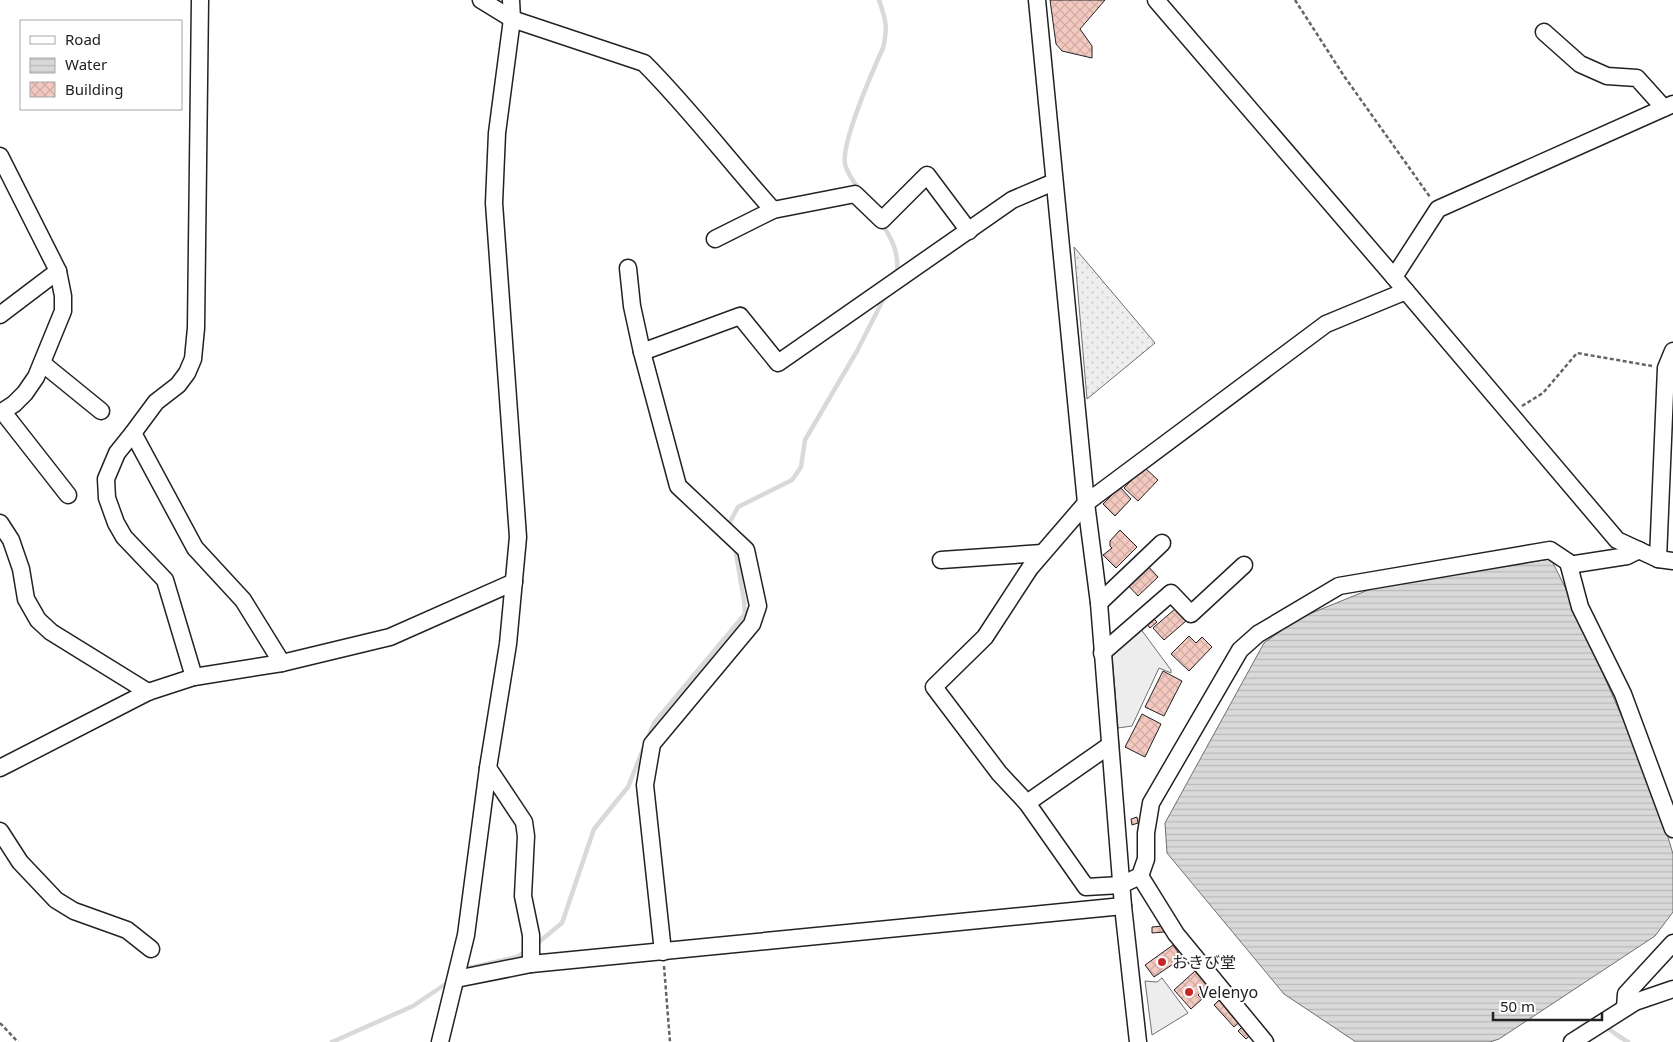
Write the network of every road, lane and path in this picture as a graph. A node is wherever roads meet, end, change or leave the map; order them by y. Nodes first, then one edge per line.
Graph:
1 (200, 0) edge
2 (481, 0) edge
3 (511, 0) edge
4 (1037, 0) edge
5 (1156, 0) edge
6 (1295, 0) edge
7 (512, 19) junction
8 (1544, 32) dead end
9 (1668, 106) edge
10 (0, 156) edge
11 (1054, 182) junction
12 (773, 210) junction
13 (1438, 210) junction
14 (969, 231) junction
15 (715, 239) dead end
16 (628, 268) dead end
17 (58, 271) junction
18 (1394, 277) junction
19 (1406, 292) junction
20 (0, 315) edge
21 (1673, 351) edge
22 (642, 352) junction
23 (42, 363) junction
24 (1666, 368) junction
25 (101, 411) dead end
26 (1, 413) edge
27 (1509, 414) junction
28 (132, 433) junction
29 (68, 495) dead end
30 (1086, 502) junction
31 (0, 523) edge
32 (1162, 543) dead end
33 (1638, 550) junction
34 (1042, 553) junction
35 (941, 560) dead end
36 (1666, 560) edge
37 (1244, 565) dead end
38 (1569, 565) junction
39 (514, 582) junction
40 (1099, 603) junction
41 (1102, 653) junction
42 (282, 663) junction
43 (194, 677) junction
44 (148, 692) junction
45 (1110, 745) junction
46 (0, 768) edge
47 (488, 768) junction
48 (1027, 803) junction
49 (1673, 829) edge
50 (0, 831) edge
51 (1140, 876) junction
52 (1121, 885) junction
53 (1123, 906) junction
54 (1673, 943) edge
55 (151, 949) dead end
56 (662, 952) junction
57 (531, 964) junction
58 (456, 979) junction
59 (1673, 988) edge
60 (1625, 1008) junction
61 (0, 1023) edge
62 (18, 1042) edge
63 (440, 1042) edge
64 (670, 1042) edge
65 (1138, 1042) edge
66 (1265, 1042) edge
67 (1572, 1042) edge

1 - 28 street
2 - 7 street
3 - 7 street
4 - 11 street
5 - 18 street
6 - 13 path
7 - 12 street
7 - 39 street
8 - 9 street
9 - 13 street
10 - 17 street
11 - 14 street
11 - 30 street
12 - 14 street
12 - 15 street
13 - 18 street
14 - 22 street
16 - 22 street
17 - 20 street
17 - 23 street
18 - 19 street
19 - 27 street
19 - 30 street
21 - 24 street
22 - 56 street
23 - 25 street
23 - 26 street
24 - 27 path
24 - 36 street
26 - 29 street
27 - 33 street
28 - 42 street
28 - 43 street
30 - 34 street
30 - 40 street
31 - 44 street
32 - 40 street
33 - 36 street
33 - 38 street
34 - 35 street
34 - 48 street
37 - 41 street
38 - 49 street
38 - 51 street
39 - 42 street
39 - 47 street
40 - 41 street
41 - 45 street
42 - 43 street
43 - 44 street
44 - 46 street
45 - 48 street
45 - 52 street
47 - 57 street
47 - 58 street
48 - 52 street
50 - 55 street
51 - 52 street
51 - 66 street
52 - 53 street
53 - 56 street
53 - 65 street
54 - 60 street
56 - 57 street
56 - 64 path
57 - 58 street
58 - 63 street
59 - 60 street
60 - 67 street
61 - 62 path

